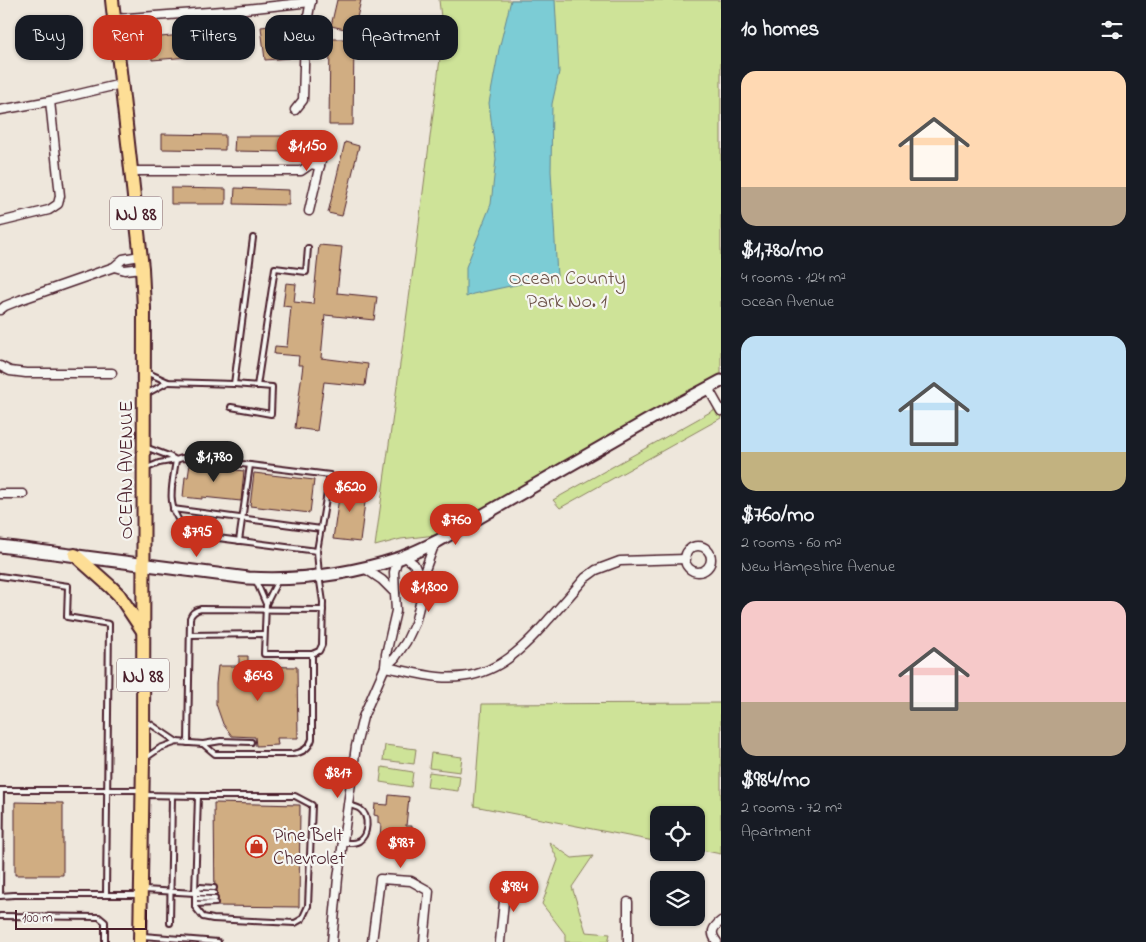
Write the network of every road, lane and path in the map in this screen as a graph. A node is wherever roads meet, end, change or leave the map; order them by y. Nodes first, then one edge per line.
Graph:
1 (112, 0) edge
2 (311, 1) edge
3 (114, 15) edge
4 (162, 15) edge
5 (118, 60) edge
6 (121, 84) junction
7 (50, 101) junction
8 (0, 110) edge
9 (295, 110) dead end
10 (326, 139) dead end
11 (320, 166) junction
12 (131, 171) junction
13 (309, 210) dead end
14 (0, 222) edge
15 (253, 238) dead end
16 (308, 248) dead end
17 (141, 262) junction
18 (114, 267) junction
19 (0, 310) edge
20 (0, 366) edge
21 (144, 371) junction
22 (112, 374) dead end
23 (721, 381) edge
24 (168, 382) junction
25 (234, 384) junction
26 (257, 386) junction
27 (708, 388) junction
28 (144, 395) junction
29 (231, 407) dead end
30 (721, 411) edge
31 (144, 447) junction
32 (176, 460) junction
33 (250, 465) junction
34 (144, 469) junction
35 (0, 494) edge
36 (23, 494) dead end
37 (173, 509) junction
38 (242, 518) junction
39 (321, 529) junction
40 (239, 541) junction
41 (438, 541) junction
42 (0, 546) edge
43 (317, 551) junction
44 (75, 555) junction
45 (401, 557) junction
46 (686, 559) dead end
47 (143, 564) junction
48 (364, 568) junction
49 (319, 575) junction
50 (0, 576) edge
51 (255, 578) junction
52 (279, 578) junction
53 (421, 581) junction
54 (395, 593) junction
55 (265, 606) junction
56 (323, 610) junction
57 (143, 631) junction
58 (264, 634) junction
59 (190, 635) junction
60 (388, 643) junction
61 (401, 648) junction
62 (312, 654) junction
63 (385, 667) junction
64 (142, 718) junction
65 (177, 742) junction
66 (251, 742) dead end
67 (188, 743) junction
68 (203, 744) junction
69 (142, 759) junction
70 (0, 790) edge
71 (107, 790) junction
72 (142, 792) junction
73 (172, 796) junction
74 (198, 796) junction
75 (348, 805) junction
76 (343, 843) junction
77 (506, 881) dead end
78 (214, 888) dead end
79 (195, 891) junction
80 (171, 892) junction
81 (141, 893) junction
82 (214, 893) dead end
83 (106, 894) junction
84 (0, 896) edge
85 (195, 898) junction
86 (628, 902) dead end
87 (195, 904) junction
88 (0, 916) edge
89 (721, 921) edge
90 (170, 922) dead end
91 (140, 939) edge
92 (169, 940) edge
93 (105, 942) edge
94 (218, 942) edge
95 (332, 942) edge
96 (372, 942) edge
97 (424, 942) edge
98 (500, 942) edge
99 (628, 942) edge
100 (717, 942) edge

1 - 3 main road, OCEAN AVENUE / NJ 88
2 - 4 street
2 - 9 street
5 - 6 main road, OCEAN AVENUE / NJ 88
6 - 7 street
6 - 12 main road, OCEAN AVENUE / NJ 88
7 - 8 street
7 - 14 street
10 - 11 street
11 - 12 street
11 - 13 street
12 - 17 main road, OCEAN AVENUE / NJ 88
15 - 25 lane
16 - 26 lane
17 - 18 street
17 - 18 street
17 - 21 main road, OCEAN AVENUE / NJ 88
18 - 19 street
20 - 22 street
21 - 24 lane
21 - 28 main road, OCEAN AVENUE / NJ 88
23 - 27 main road
24 - 25 lane
24 - 28 lane
25 - 26 lane
26 - 29 lane
27 - 30 street
27 - 41 main road
28 - 31 main road, OCEAN AVENUE / NJ 88
31 - 32 lane
31 - 34 main road, OCEAN AVENUE / NJ 88
32 - 33 lane
32 - 34 lane
32 - 37 lane
33 - 38 lane
33 - 39 lane
34 - 47 main road, OCEAN AVENUE / NJ 88
35 - 36 street
37 - 38 lane
37 - 40 lane
38 - 39 lane
38 - 40 lane
39 - 43 lane
40 - 43 lane
41 - 45 main road
41 - 53 street
42 - 44 main road
43 - 49 lane
44 - 47 main road
44 - 57 main road
45 - 48 main road
45 - 53 street
45 - 54 street
46 - 63 street
47 - 51 main road
47 - 57 main road, OCEAN AVENUE / NJ 88
48 - 49 main road
48 - 54 street
49 - 52 main road
49 - 56 lane
50 - 71 lane
51 - 52 main road
51 - 55 lane
52 - 55 lane
53 - 61 street
54 - 60 street
55 - 56 lane
55 - 58 lane
55 - 59 lane
56 - 62 lane
57 - 64 main road, OCEAN AVENUE / NJ 88
58 - 59 lane
58 - 62 lane
59 - 67 lane
60 - 61 street
60 - 63 street
61 - 63 street
62 - 68 lane
63 - 75 street
64 - 65 lane
64 - 69 main road, OCEAN AVENUE / NJ 88
65 - 67 lane
65 - 69 lane
66 - 68 lane
67 - 68 lane
69 - 72 main road, OCEAN AVENUE / NJ 88
70 - 71 lane
70 - 84 lane
71 - 72 lane
71 - 83 lane
72 - 73 lane
72 - 81 main road, OCEAN AVENUE / NJ 88
73 - 74 lane
73 - 80 lane
74 - 79 lane
74 - 87 lane
75 - 76 street
75 - 76 lane
76 - 95 street
77 - 98 street
78 - 79 lane
79 - 80 lane
79 - 82 lane
79 - 85 lane
80 - 81 lane
80 - 90 lane
81 - 83 lane
81 - 91 main road, OCEAN AVENUE / NJ 88
83 - 84 lane
85 - 87 lane
85 - 87 lane
86 - 99 street
88 - 93 lane
89 - 100 street
91 - 92 lane
92 - 94 lane
96 - 97 street

